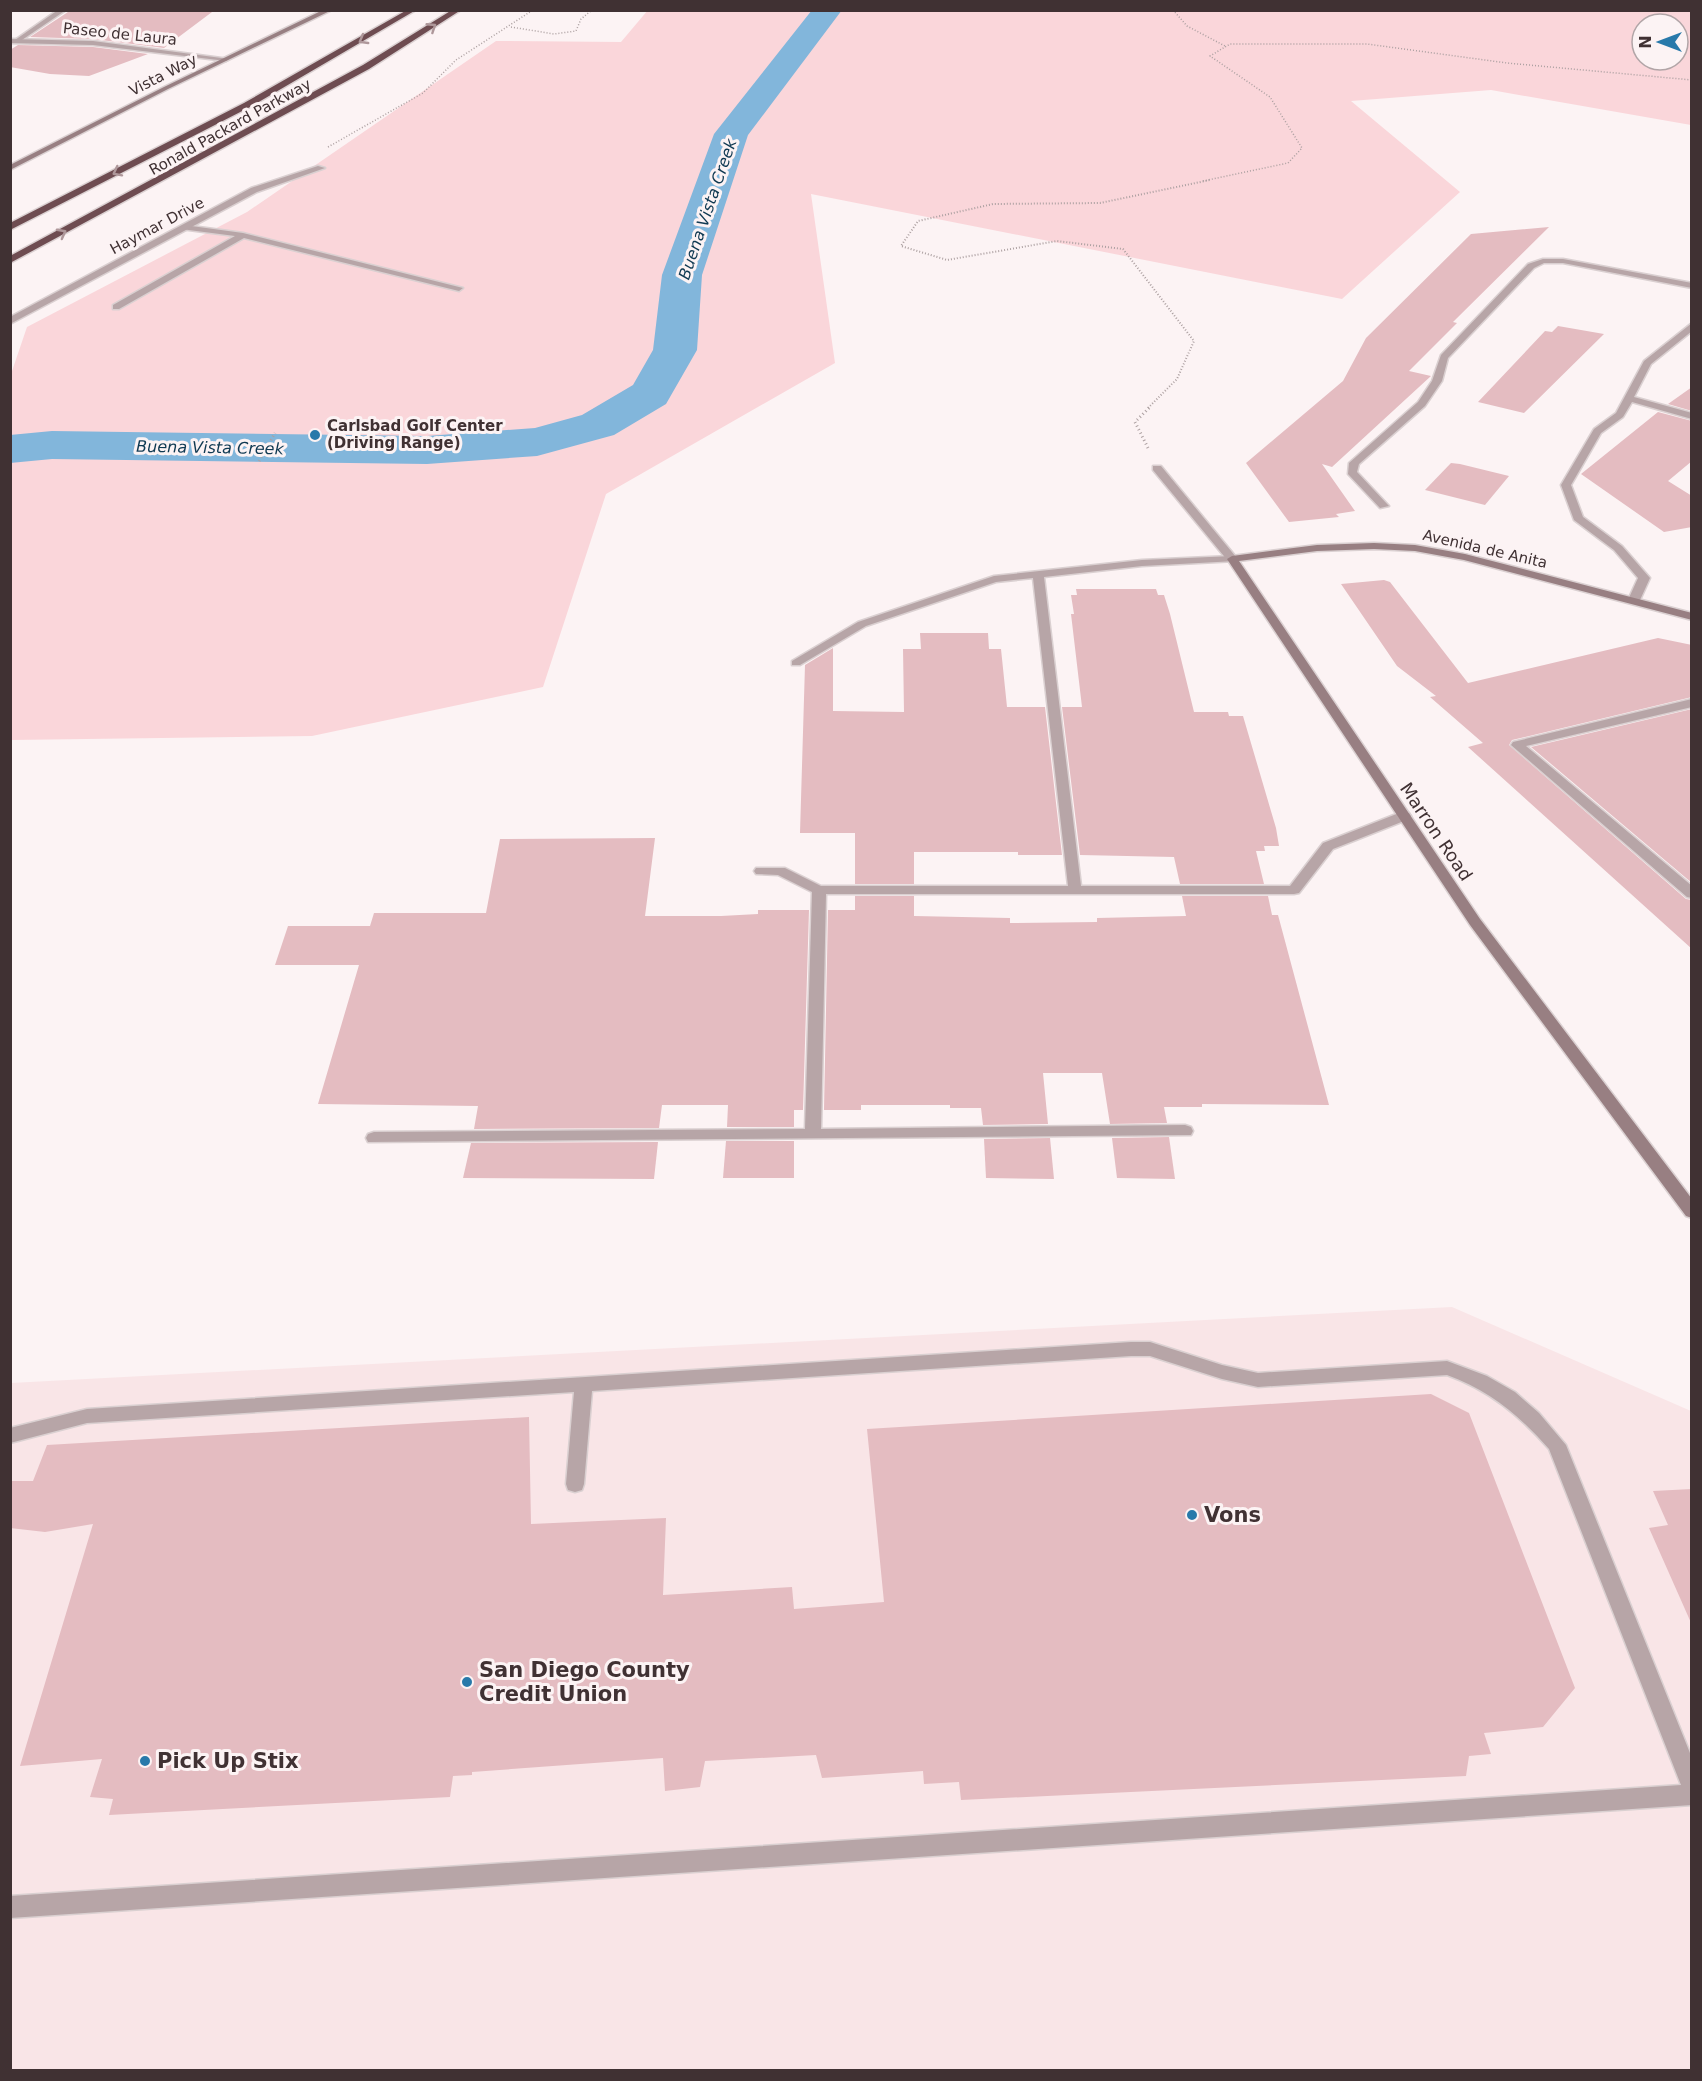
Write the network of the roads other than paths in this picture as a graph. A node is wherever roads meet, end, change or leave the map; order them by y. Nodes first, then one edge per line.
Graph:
1 (63, 10) edge
2 (329, 10) edge
3 (413, 10) edge
4 (458, 10) edge
5 (14, 41) edge
6 (226, 59) junction
7 (10, 168) edge
8 (321, 168) road end
9 (10, 227) edge
10 (184, 227) junction
11 (243, 235) junction
12 (10, 260) edge
13 (1692, 286) edge
14 (459, 288) dead end
15 (116, 307) dead end
16 (10, 321) edge
17 (1692, 326) edge
18 (1628, 399) junction
19 (1692, 416) edge
20 (1157, 468) road end
21 (1383, 506) dead end
22 (1232, 558) junction
23 (1038, 574) junction
24 (1634, 600) junction
25 (1692, 617) edge
26 (796, 663) dead end
27 (1692, 703) edge
28 (1404, 816) junction
29 (761, 871) dead end
30 (819, 890) junction
31 (1075, 890) junction
32 (1692, 894) edge
33 (1185, 1131) dead end
34 (813, 1134) junction
35 (374, 1138) dead end
36 (1692, 1212) edge
37 (584, 1383) junction
38 (10, 1436) edge
39 (575, 1484) dead end
40 (1692, 1786) edge
41 (1692, 1795) edge
42 (10, 1907) edge

1 - 5 street
2 - 6 street, Vista Way
3 -> 9 highway, Ronald Packard Parkway
12 -> 4 highway, Ronald Packard Parkway
5 - 6 street, Paseo de Laura
6 - 7 street, Vista Way
8 - 10 street, Haymar Drive
10 - 11 street
10 - 16 street, Haymar Drive
11 - 14 street
11 - 15 street
13 - 21 street
17 - 18 street
18 - 19 street
18 - 24 street
20 - 22 street, Marron Road
22 - 23 street
22 - 24 street, Avenida de Anita
22 - 28 street, Marron Road
23 - 26 street
23 - 31 street
24 - 25 street, Avenida de Anita
27 - 32 street
28 - 31 street
28 - 36 street, Marron Road
29 - 30 street
30 - 31 street
30 - 34 street
33 - 34 street
34 - 35 street
37 - 38 street
37 - 39 street
37 - 40 street
41 - 42 street

